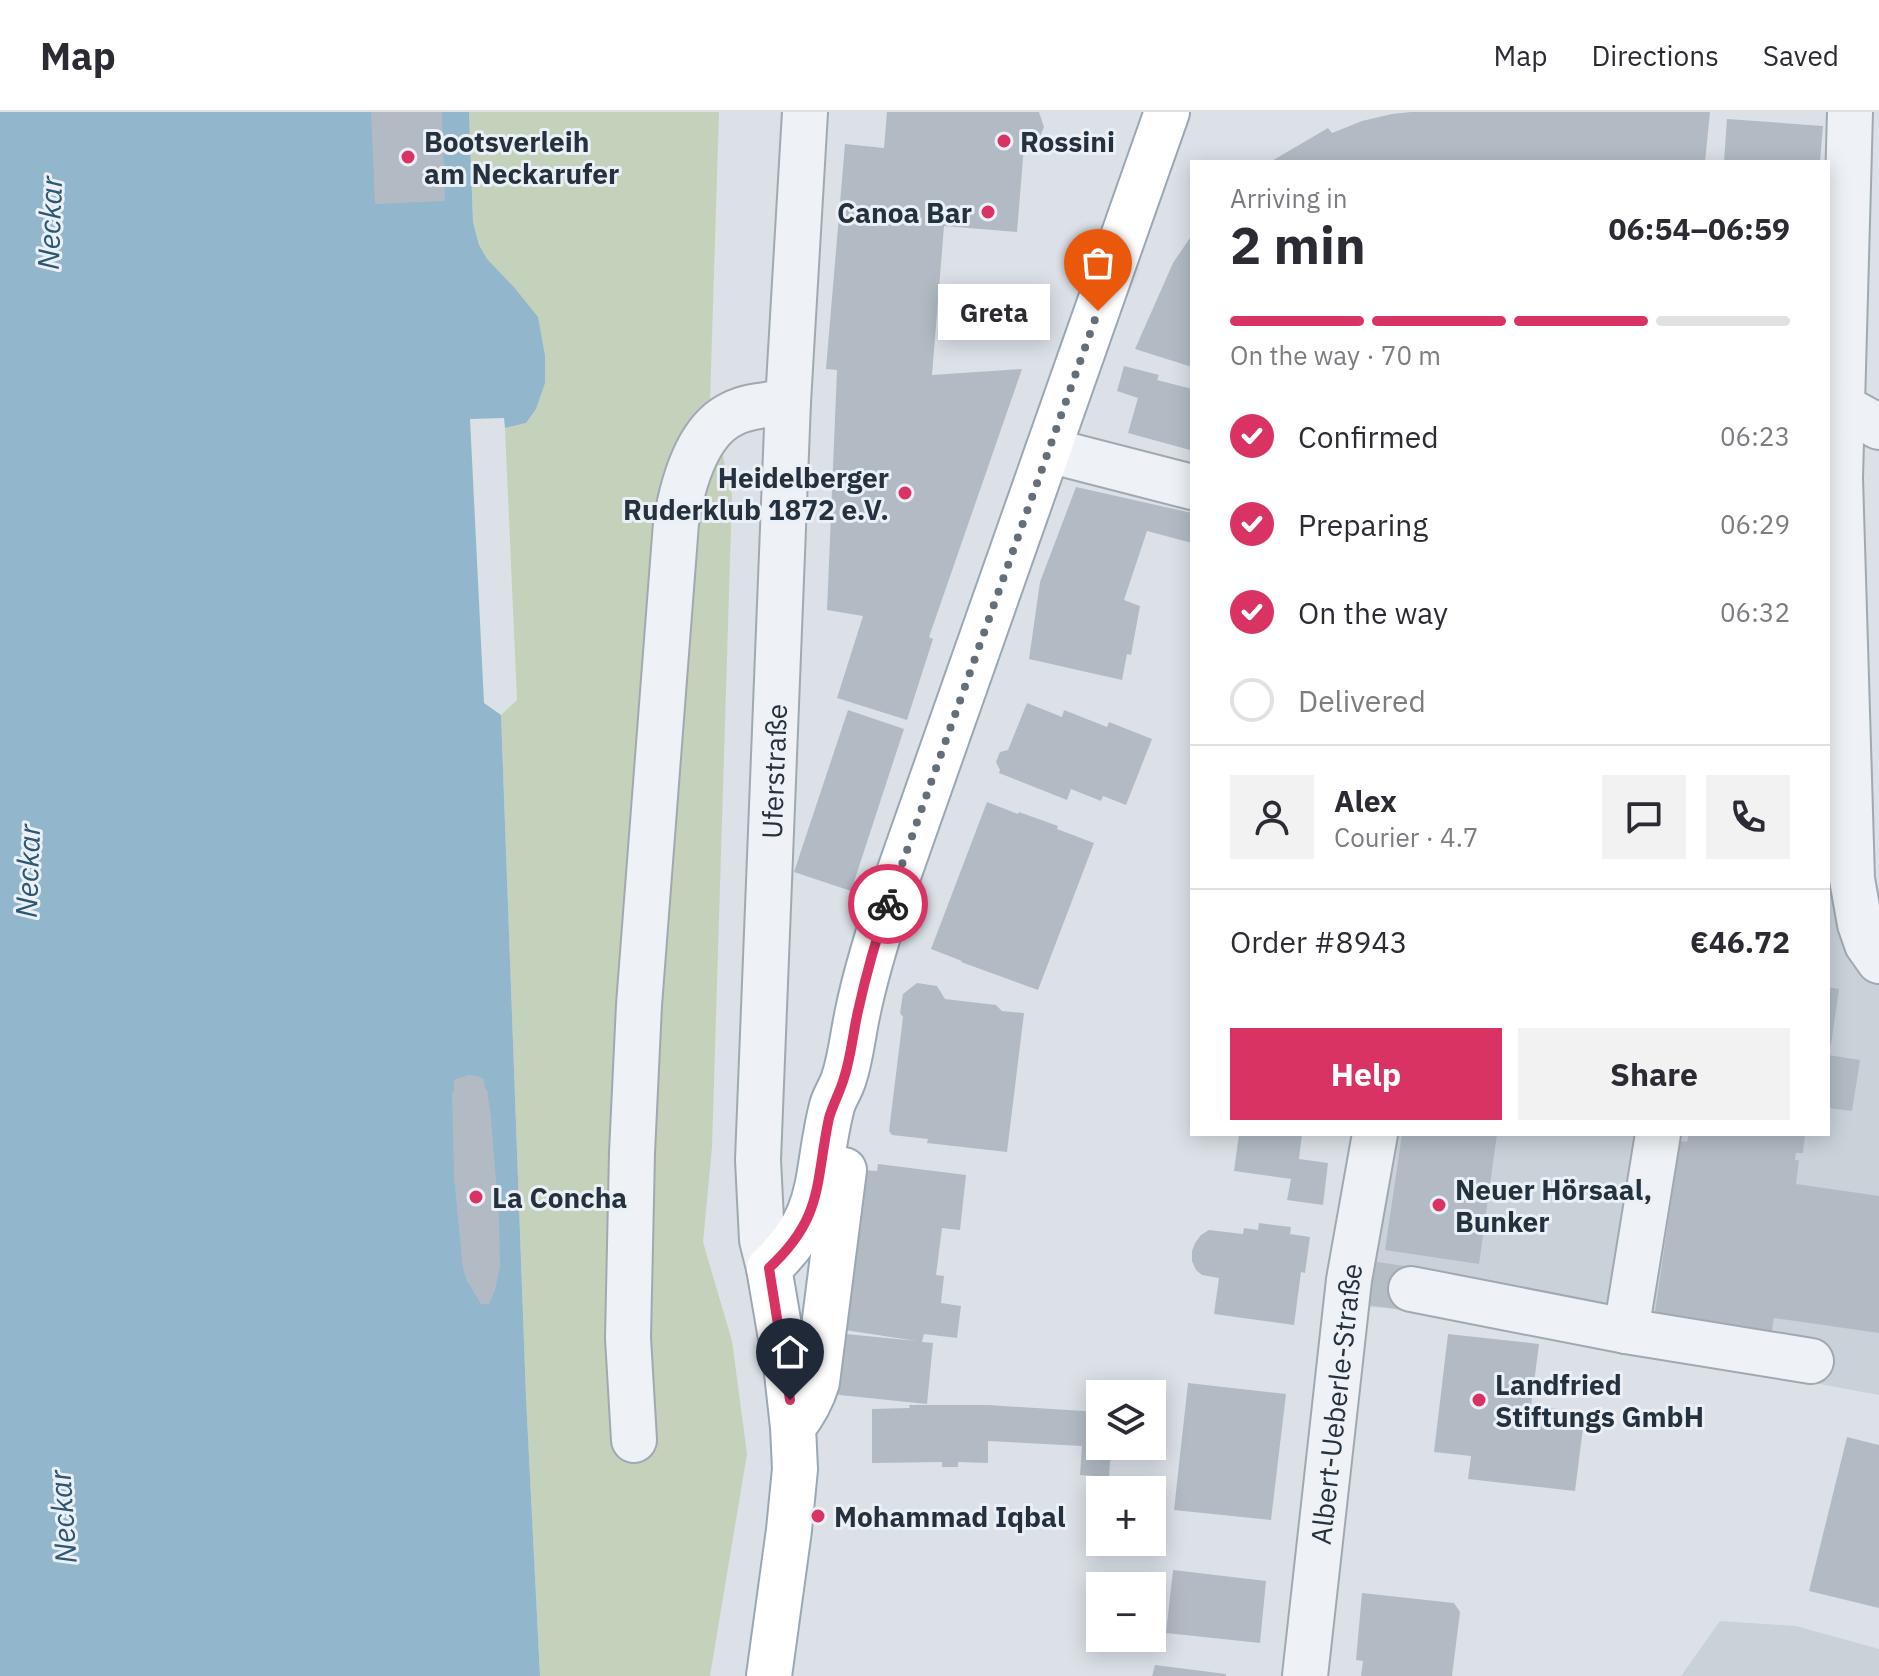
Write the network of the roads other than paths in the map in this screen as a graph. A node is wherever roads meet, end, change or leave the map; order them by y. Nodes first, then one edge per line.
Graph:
1 (805, 112) edge
2 (1167, 112) edge
3 (1850, 112) edge
4 (788, 402) junction
5 (1841, 406) junction
6 (1879, 427) edge
7 (1048, 450) junction
8 (1190, 486) edge
9 (1836, 585) edge
10 (1879, 961) edge
11 (845, 1077) junction
12 (1375, 1136) edge
13 (1658, 1136) edge
14 (769, 1268) junction
15 (1411, 1289) tunnel mouth
16 (1626, 1331) junction
17 (1811, 1361) dead end
18 (793, 1427) junction
19 (634, 1440) dead end
20 (769, 1676) edge
21 (1305, 1676) edge

1 - 4 street, Uferstraße
2 - 7 main road
3 - 5 street
4 - 14 street, Uferstraße
4 - 19 street
5 - 6 street
5 - 9 street
7 - 8 street
7 - 11 main road
9 - 10 street
11 - 14 main road
11 - 18 main road
12 - 21 street, Albert-Ueberle-Straße
13 - 16 street
14 - 18 main road, Uferstraße
15 - 16 street
16 - 17 street
18 - 20 main road, Uferstraße

